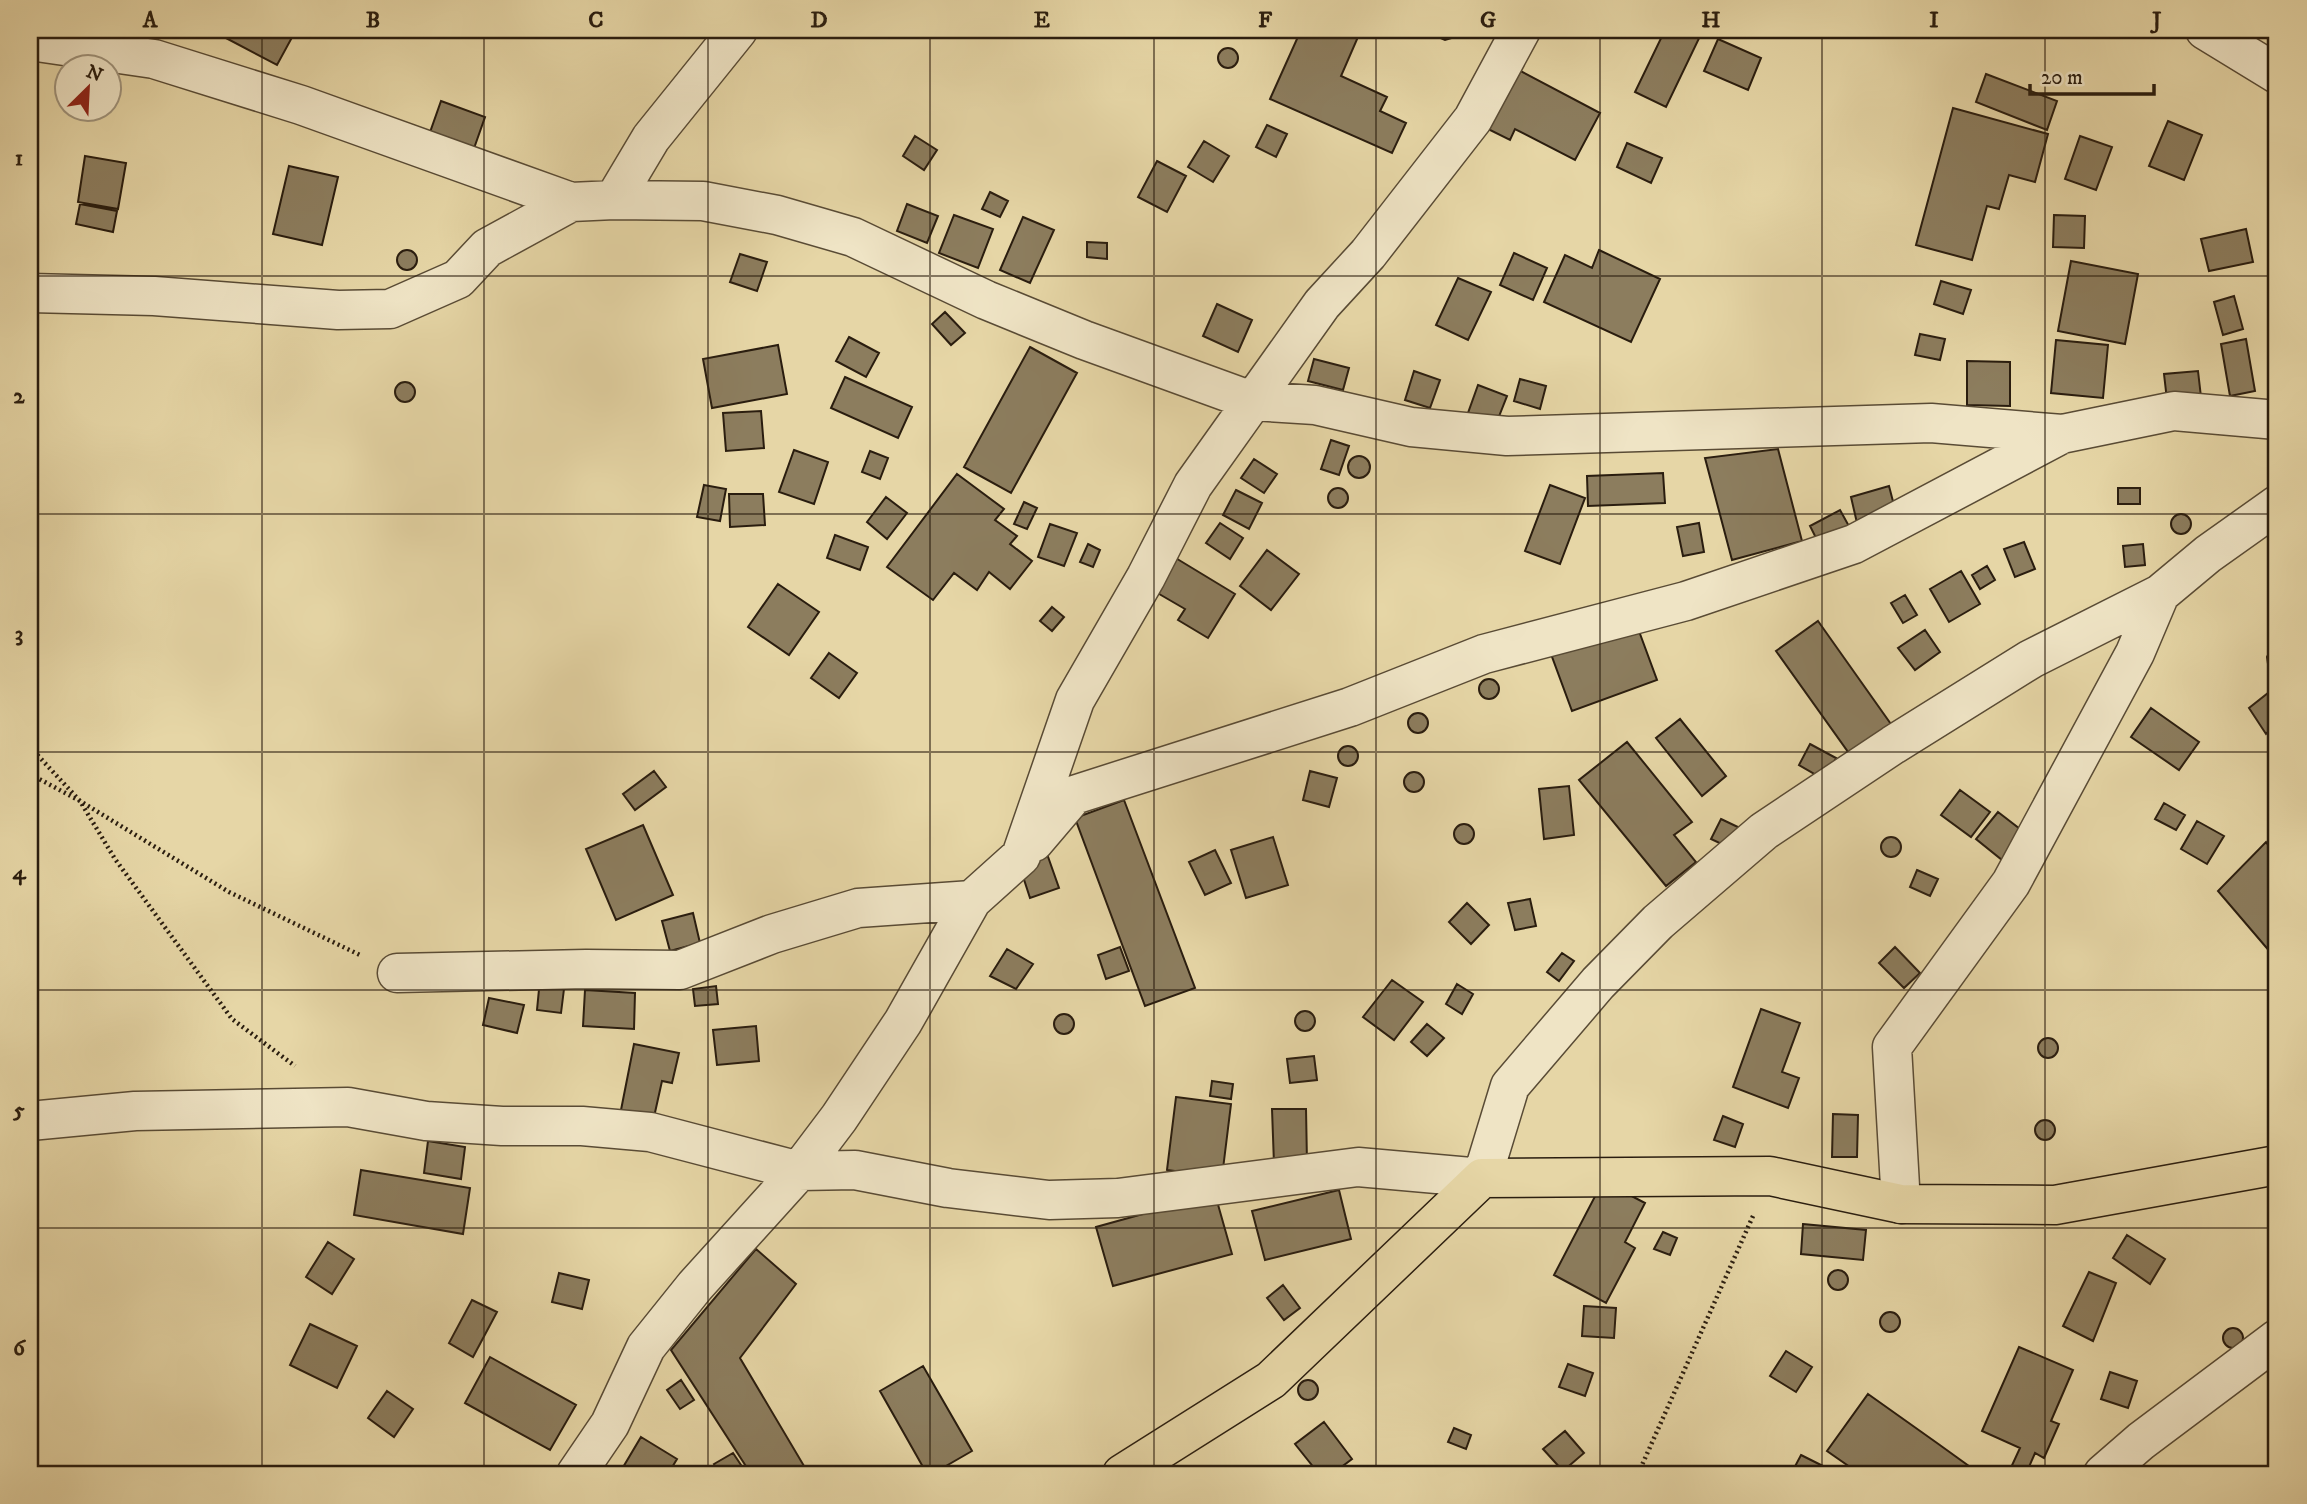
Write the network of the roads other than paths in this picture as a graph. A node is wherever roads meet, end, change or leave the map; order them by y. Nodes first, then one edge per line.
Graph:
1 (738, 30) edge
2 (1521, 30) edge
3 (2205, 30) edge
4 (30, 41) edge
5 (2277, 74) edge
6 (614, 200) junction
7 (571, 202) junction
8 (30, 293) edge
9 (1252, 401) junction
10 (2277, 420) edge
11 (2062, 434) junction
12 (2277, 505) edge
13 (2160, 594) junction
14 (1021, 856) junction
15 (972, 901) junction
16 (397, 973) road end
17 (30, 1121) edge
18 (2277, 1165) edge
19 (799, 1171) junction
20 (1482, 1178) junction
21 (1900, 1205) junction
22 (2277, 1339) edge
23 (576, 1474) edge
24 (1122, 1474) edge
25 (2103, 1474) edge

1 - 6 street
2 - 9 street
3 - 5 street
4 - 7 street
6 - 7 street
6 - 9 street
7 - 8 street
9 - 11 street
9 - 14 street
10 - 11 street
11 - 14 street
12 - 13 street
13 - 20 street
13 - 21 street
14 - 15 street
15 - 16 street
15 - 19 street
17 - 19 street
18 - 21 main road
19 - 20 street
19 - 23 street
20 - 21 main road
20 - 24 main road
22 - 25 street

